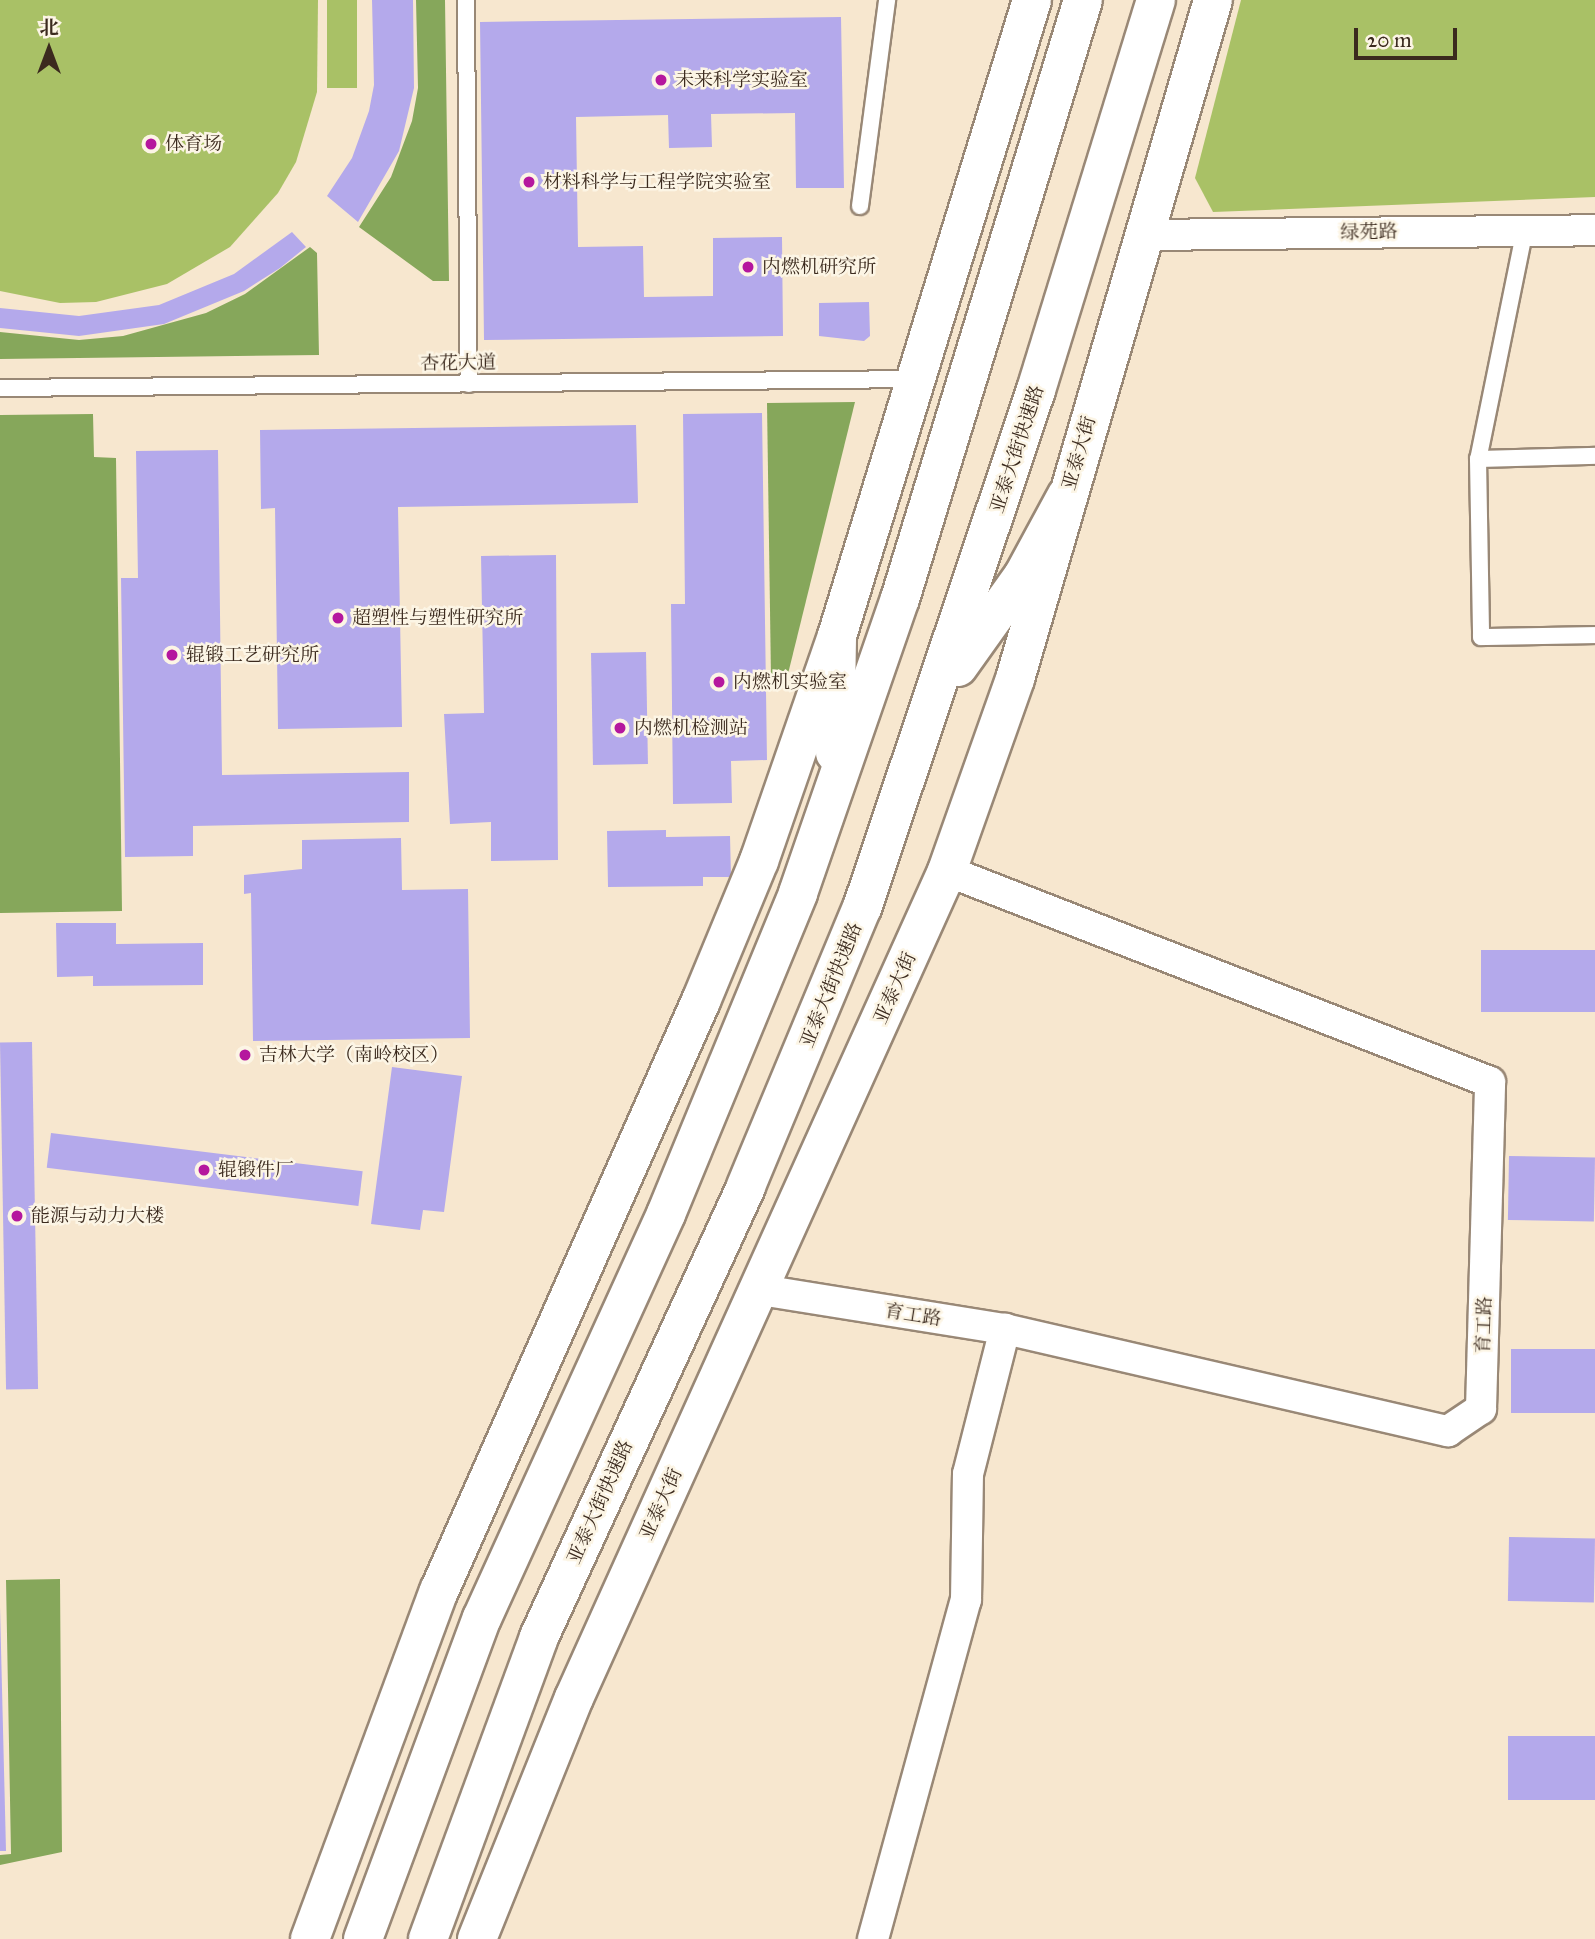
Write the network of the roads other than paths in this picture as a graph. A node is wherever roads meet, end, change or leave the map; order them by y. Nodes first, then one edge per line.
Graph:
1 (466, 0) edge
2 (887, 0) edge
3 (1032, 0) edge
4 (1083, 0) edge
5 (1156, 0) edge
6 (1213, 0) edge
7 (860, 206) dead end
8 (1525, 229) junction
9 (1595, 230) edge
10 (1143, 235) junction
11 (917, 379) junction
12 (469, 384) junction
13 (0, 388) edge
14 (1595, 456) edge
15 (1478, 459) junction
16 (1067, 495) junction
17 (1595, 635) edge
18 (837, 636) junction
19 (935, 700) junction
20 (835, 791) junction
21 (947, 871) junction
22 (761, 1290) junction
23 (1006, 1329) junction
24 (310, 1939) edge
25 (363, 1939) edge
26 (428, 1939) edge
27 (477, 1939) edge
28 (873, 1939) edge

1 - 12 lane
2 - 7 lane
3 - 11 main road
4 - 20 main road
5 - 19 main road, 亚泰大街快速路
6 - 10 main road, 亚泰大街
8 - 9 street, 绿苑路
8 - 10 street, 绿苑路
8 - 15 lane
10 - 16 main road, 亚泰大街
11 - 12 lane, 杏花大道
11 - 18 main road
12 - 13 lane, 杏花大道
14 - 15 lane
15 - 17 lane
16 - 19 main road
16 - 21 main road, 亚泰大街
18 - 20 main road
18 - 24 main road
19 - 26 main road, 亚泰大街快速路
20 - 25 main road
21 - 22 main road, 亚泰大街
21 - 23 street, 育工路
22 - 23 street, 育工路
22 - 27 main road, 亚泰大街
23 - 28 street

